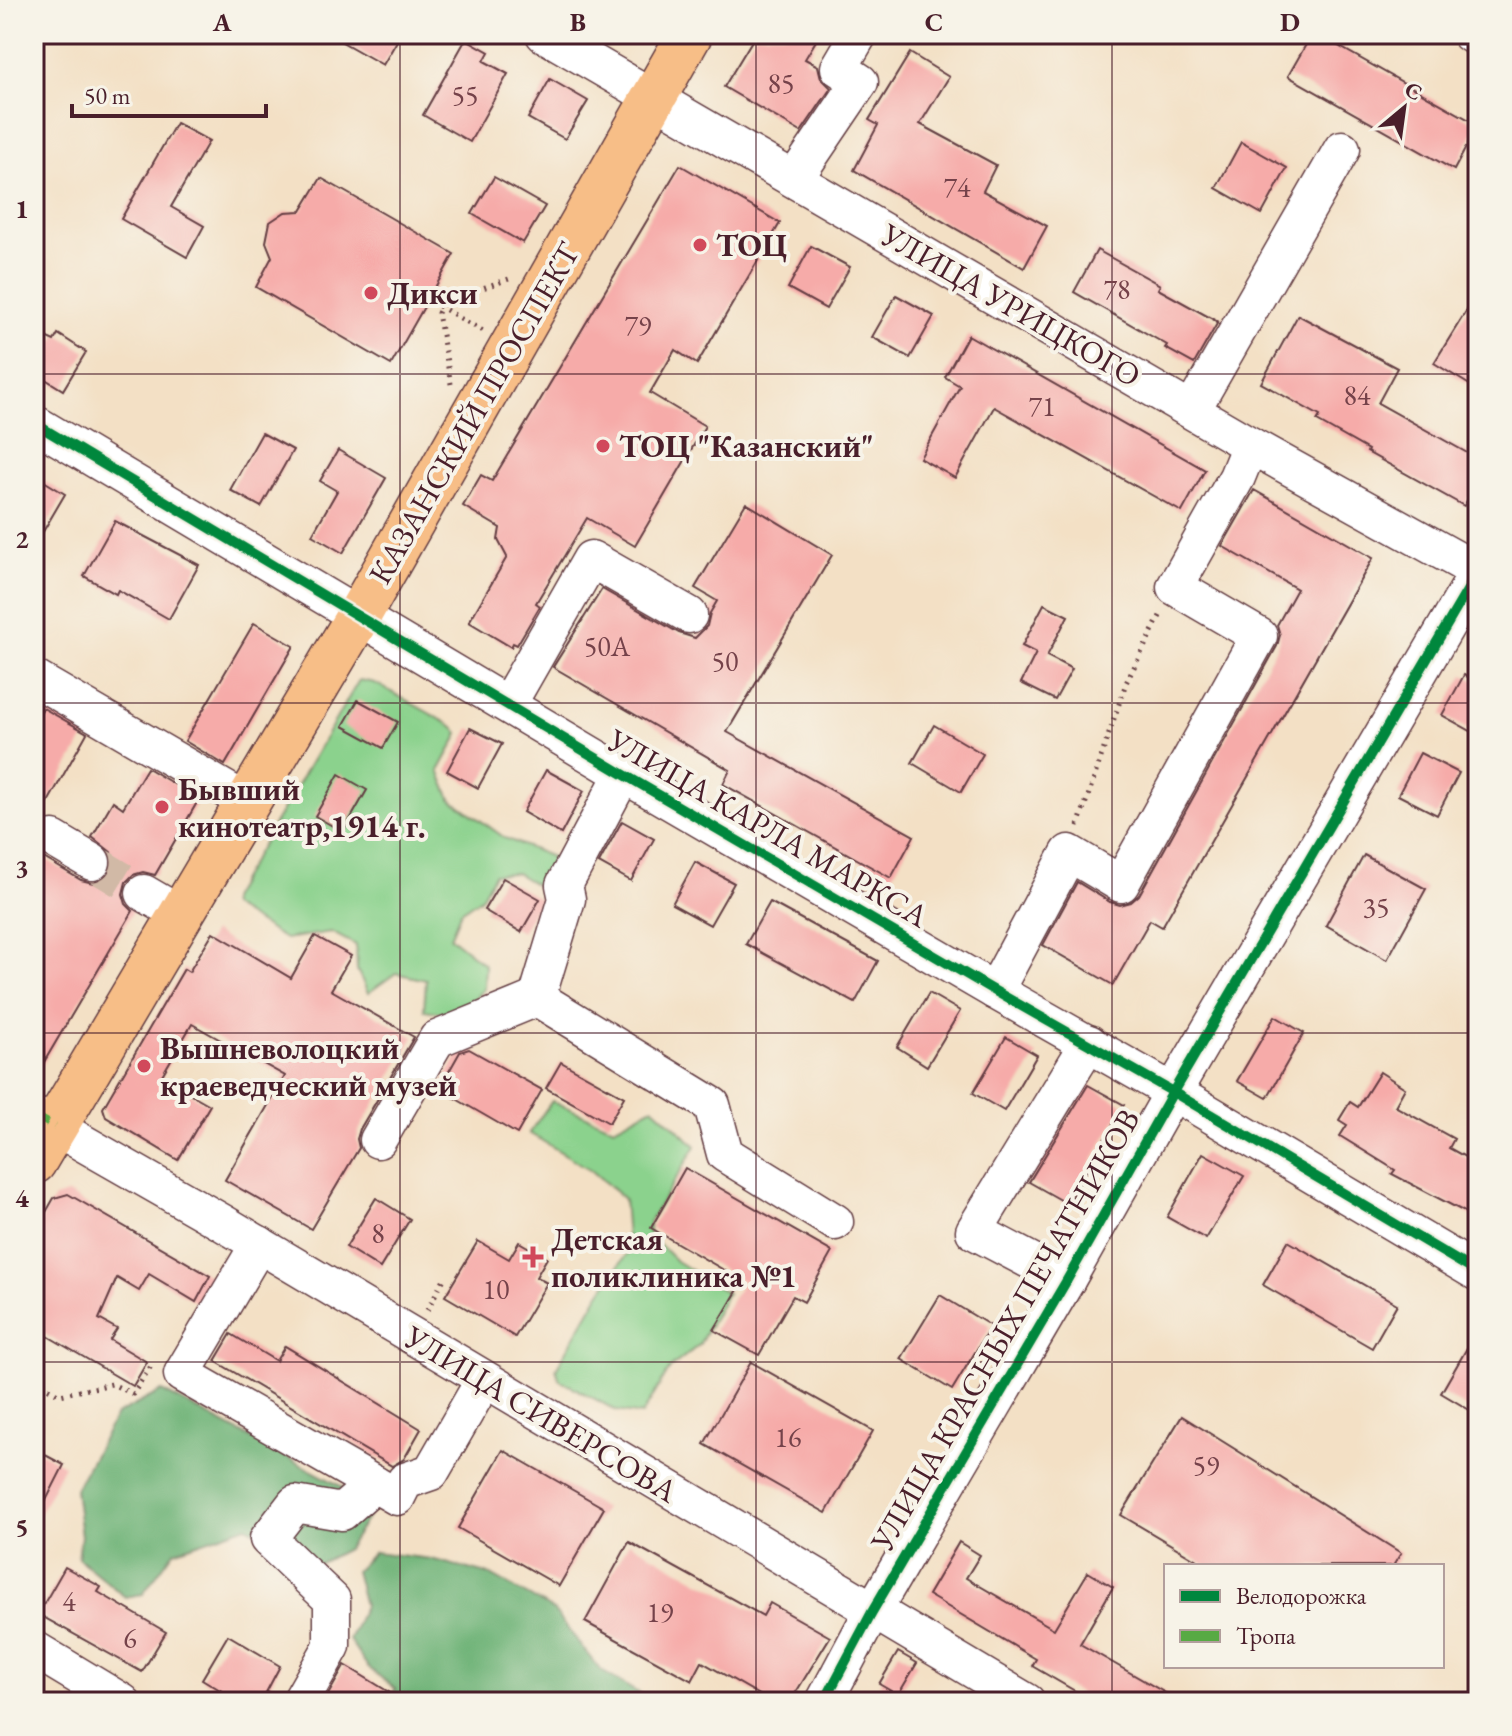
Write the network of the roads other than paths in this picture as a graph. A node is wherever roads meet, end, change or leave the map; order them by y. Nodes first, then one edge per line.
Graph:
1 (544, 34) edge
2 (690, 34) edge
3 (859, 34) edge
4 (1470, 34) edge
5 (1478, 39) edge
6 (654, 96) junction
7 (1342, 149) dead end
8 (795, 178) junction
9 (1192, 410) junction
10 (34, 423) edge
11 (1250, 445) junction
12 (1477, 574) edge
13 (359, 615) junction
14 (689, 615) dead end
15 (34, 678) edge
16 (508, 704) junction
17 (623, 774) junction
18 (247, 802) junction
19 (53, 839) dead end
20 (92, 862) tunnel mouth
21 (995, 991) junction
22 (537, 998) junction
23 (1089, 1043) junction
24 (1173, 1092) junction
25 (41, 1135) edge
26 (378, 1140) dead end
27 (835, 1222) dead end
28 (259, 1244) junction
29 (1478, 1273) edge
30 (1067, 1280) junction
31 (484, 1380) junction
32 (374, 1484) junction
33 (872, 1612) junction
34 (34, 1649) edge
35 (80, 1691) edge
36 (122, 1702) edge
37 (300, 1702) edge
38 (824, 1702) edge
39 (1027, 1702) edge

1 - 6 street, УЛИЦА УРИЦКОГО
2 - 6 main road, КАЗАНСКИЙ ПРОСПЕКТ
3 - 8 street
4 - 5 street
6 - 8 street, УЛИЦА УРИЦКОГО
6 - 13 main road, КАЗАНСКИЙ ПРОСПЕКТ
7 - 9 street
8 - 9 street, УЛИЦА УРИЦКОГО
9 - 11 street, УЛИЦА УРИЦКОГО
10 - 13 street, УЛИЦА КАРЛА МАРКСА
11 - 12 street, УЛИЦА УРИЦКОГО
11 - 21 street
12 - 24 street, УЛИЦА КРАСНЫХ ПЕЧАТНИКОВ
13 - 16 street, УЛИЦА КАРЛА МАРКСА
13 - 18 main road, КАЗАНСКИЙ ПРОСПЕКТ
14 - 16 street
15 - 18 street
16 - 17 street, УЛИЦА КАРЛА МАРКСА
17 - 21 street, УЛИЦА КАРЛА МАРКСА
17 - 22 street
18 - 25 main road, КАЗАНСКИЙ ПРОСПЕКТ
19 - 20 street
21 - 23 street, УЛИЦА КАРЛА МАРКСА
22 - 26 street
22 - 27 street
23 - 24 street, УЛИЦА КАРЛА МАРКСА
23 - 30 street
24 - 29 street, УЛИЦА КАРЛА МАРКСА
24 - 30 street, УЛИЦА КРАСНЫХ ПЕЧАТНИКОВ
25 - 28 street, УЛИЦА СИВЕРСОВА
28 - 31 street, УЛИЦА СИВЕРСОВА
28 - 32 street
30 - 33 street, УЛИЦА КРАСНЫХ ПЕЧАТНИКОВ
31 - 32 street
31 - 33 street, УЛИЦА СИВЕРСОВА
32 - 37 street
33 - 38 street, УЛИЦА КРАСНЫХ ПЕЧАТНИКОВ
33 - 39 street, УЛИЦА СИВЕРСОВА
34 - 35 street
35 - 36 street

